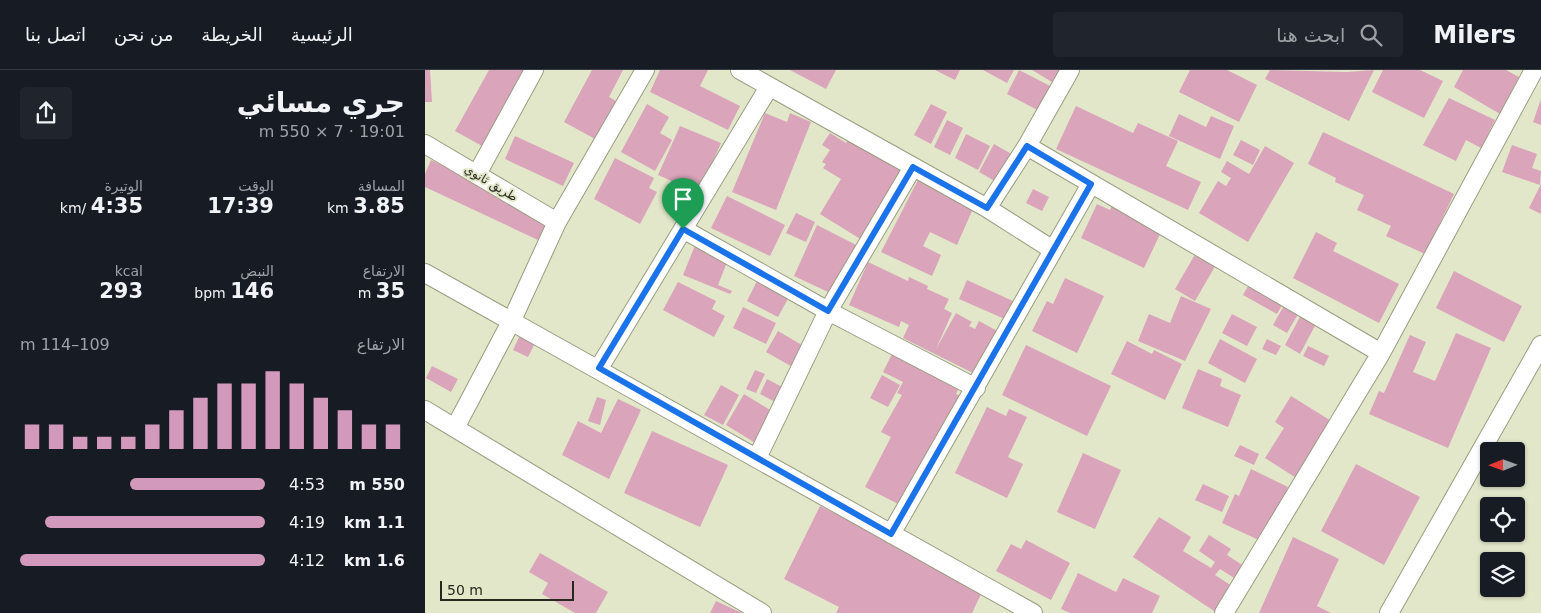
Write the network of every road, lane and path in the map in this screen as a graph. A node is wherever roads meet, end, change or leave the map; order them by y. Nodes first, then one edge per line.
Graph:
1 (534, 70) edge
2 (645, 70) edge
3 (740, 70) edge
4 (1070, 70) edge
5 (1534, 70) edge
6 (769, 87) junction
7 (425, 144) edge
8 (1027, 146) junction
9 (913, 167) junction
10 (477, 174) junction
11 (1091, 184) junction
12 (987, 208) junction
13 (557, 222) junction
14 (683, 229) junction
15 (1053, 250) junction
16 (425, 273) edge
17 (828, 311) junction
18 (512, 320) junction
19 (1541, 345) edge
20 (1381, 353) junction
21 (599, 368) junction
22 (976, 388) junction
23 (425, 410) edge
24 (455, 428) junction
25 (757, 458) junction
26 (891, 534) junction
27 (762, 613) edge
28 (1033, 613) edge
29 (1224, 613) edge
30 (1389, 613) edge

1 - 10 street
2 - 13 street
3 - 6 street
4 - 8 street
5 - 20 street
6 - 9 street
6 - 14 street
7 - 10 street, طريق ثانوي
8 - 11 street
8 - 12 street
9 - 12 street
9 - 17 street
10 - 13 street, طريق ثانوي
11 - 15 street
11 - 20 street
12 - 15 street
13 - 18 street
14 - 17 street
14 - 21 street
15 - 22 street
16 - 18 street
17 - 22 street
17 - 25 street
18 - 21 street
18 - 24 street
19 - 30 street
20 - 29 street
21 - 25 street
22 - 26 street
23 - 24 street
24 - 27 street
25 - 26 street
26 - 28 street

